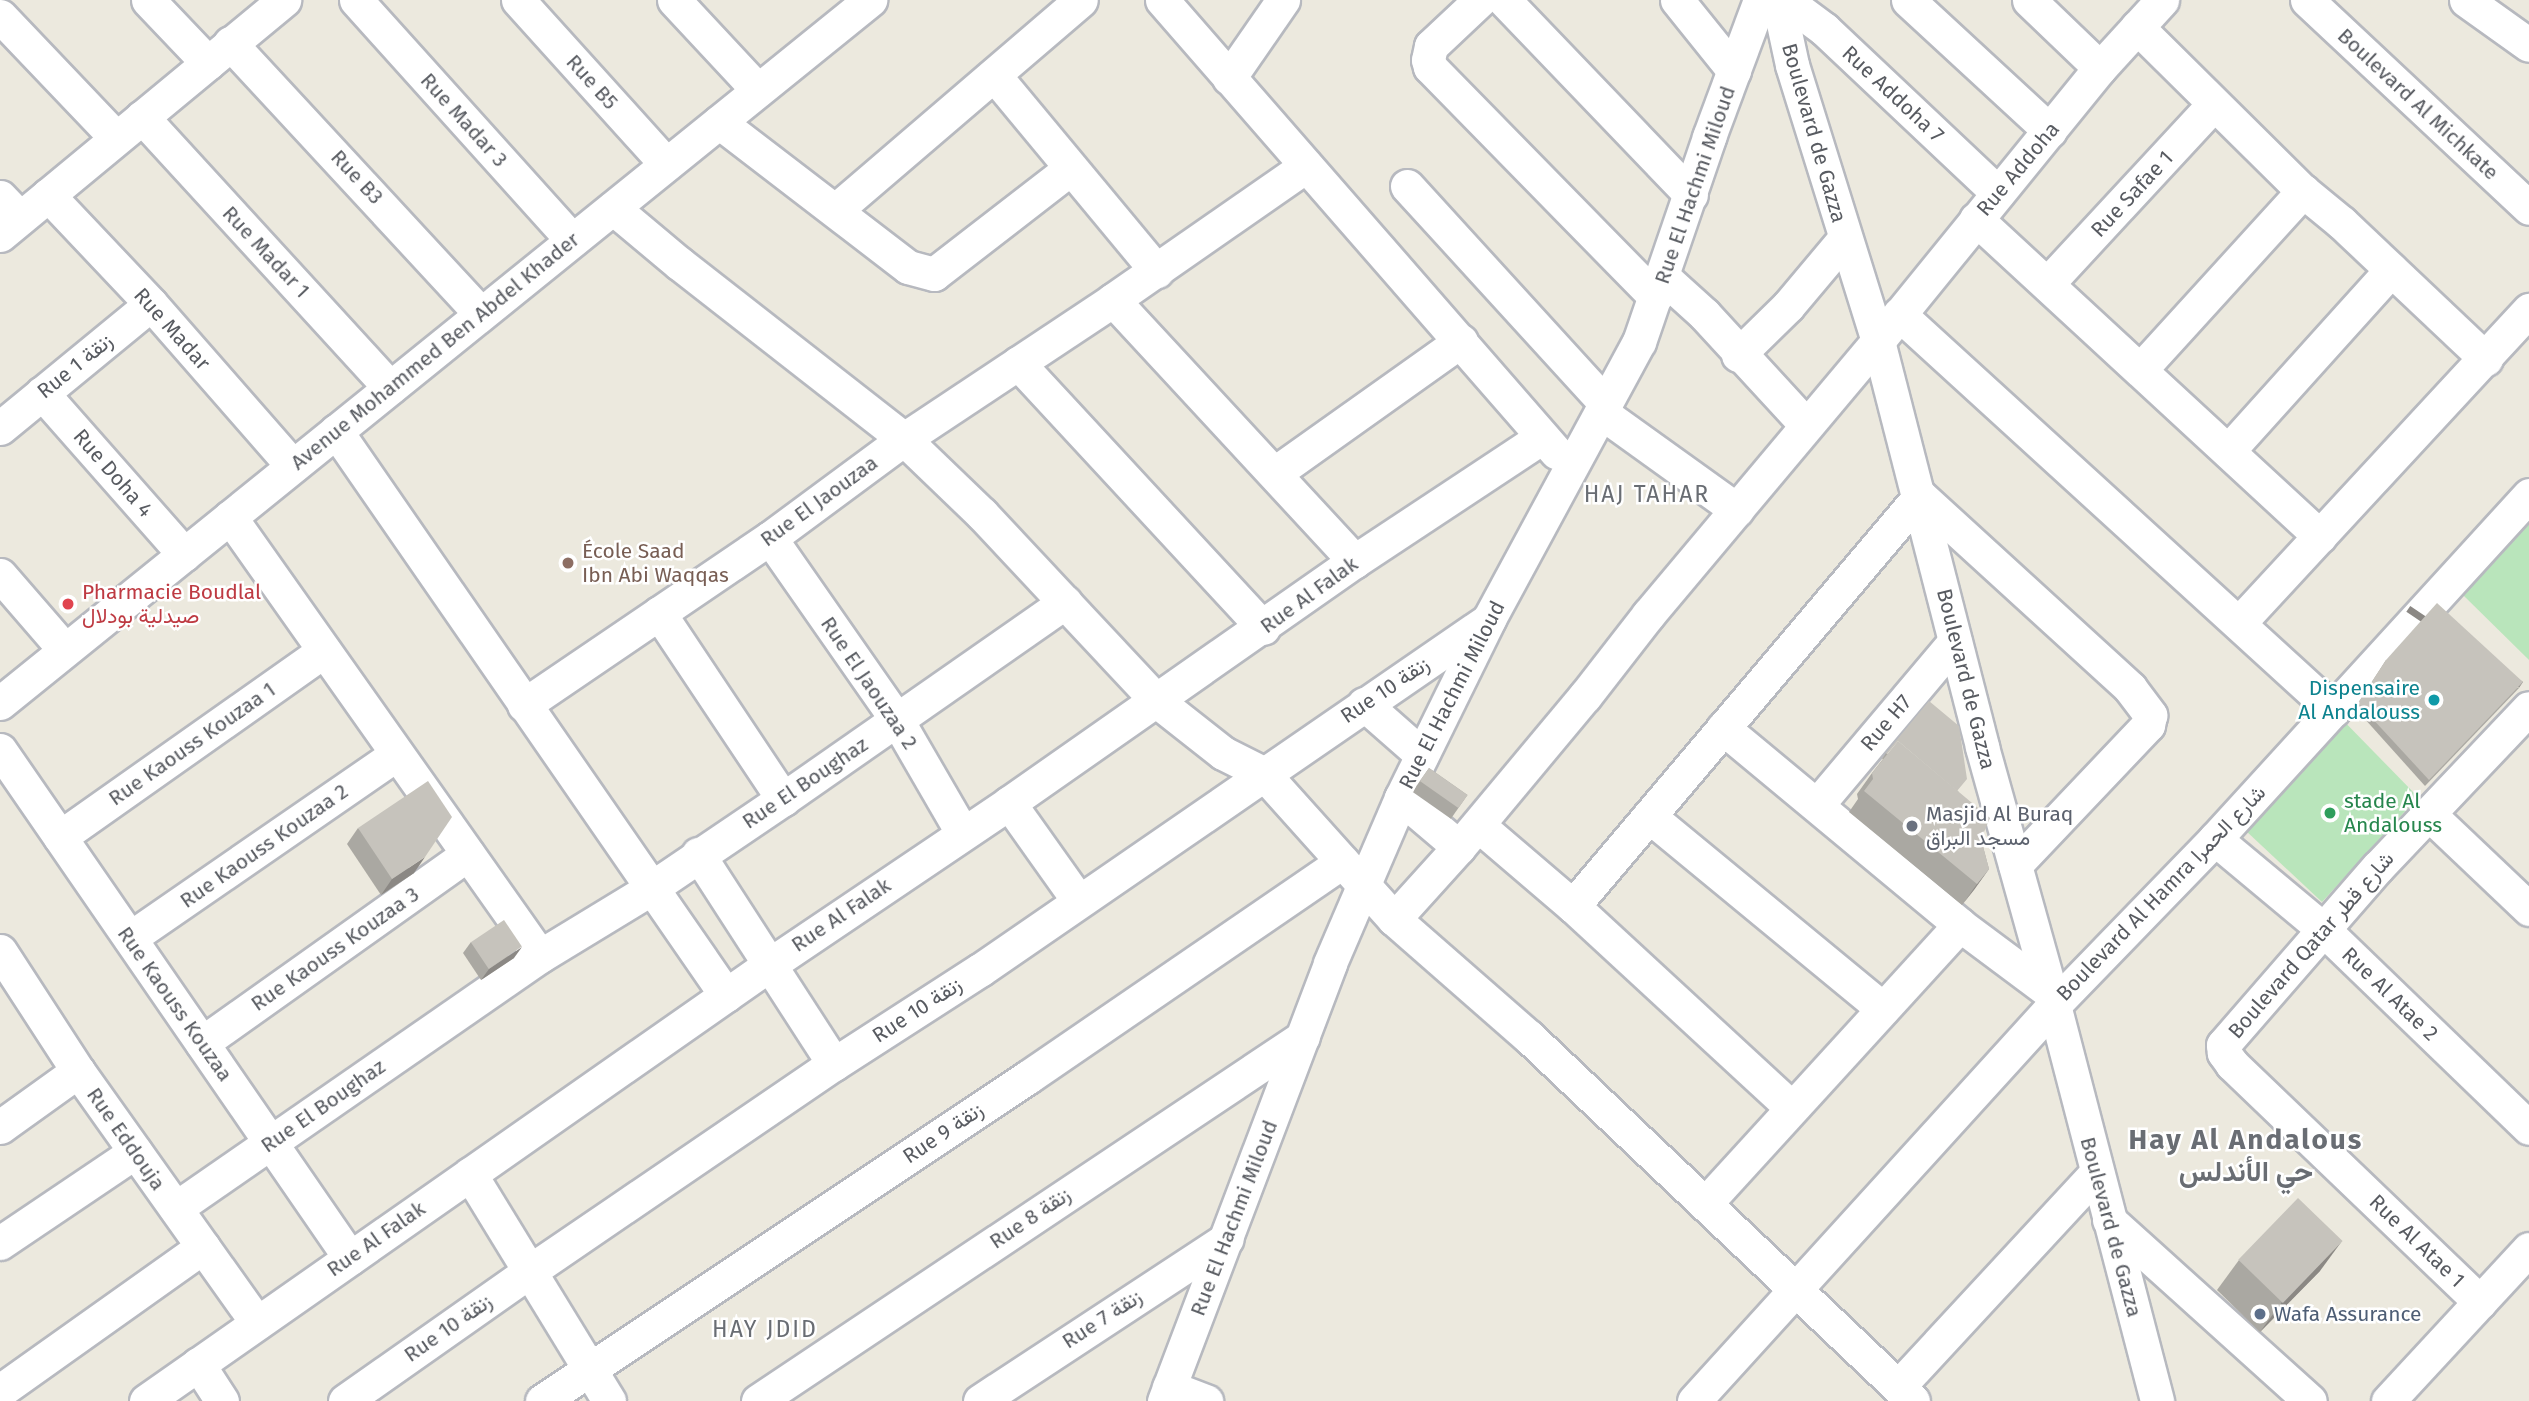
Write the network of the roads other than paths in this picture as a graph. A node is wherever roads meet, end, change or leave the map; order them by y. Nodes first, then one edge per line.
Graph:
1 (148, 0) edge
2 (284, 0) edge
3 (356, 0) edge
4 (518, 0) edge
5 (674, 0) edge
6 (1081, 0) edge
7 (1163, 0) edge
8 (1283, 0) edge
9 (1480, 0) edge
10 (1504, 0) edge
11 (1677, 0) edge
12 (1760, 0) edge
13 (1779, 0) edge
14 (1785, 0) edge
15 (1908, 0) edge
16 (2029, 0) edge
17 (2306, 0) edge
18 (2466, 0) edge
19 (849, 6) edge
20 (2150, 9) edge
21 (0, 16) edge
22 (2529, 45) edge
23 (219, 53) junction
24 (2101, 68) junction
25 (1734, 71) junction
26 (993, 75) junction
27 (1228, 78) junction
28 (758, 90) junction
29 (2214, 104) junction
30 (142, 117) junction
31 (719, 122) junction
32 (2050, 131) junction
33 (117, 138) junction
34 (666, 164) junction
35 (1306, 166) junction
36 (1070, 169) junction
37 (1408, 186) dead end
38 (2303, 191) junction
39 (1998, 193) junction
40 (48, 195) junction
41 (1691, 195) junction
42 (613, 208) junction
43 (2529, 208) edge
44 (837, 209) junction
45 (7, 216) edge
46 (1976, 219) junction
47 (1845, 238) junction
48 (572, 240) junction
49 (2391, 270) junction
50 (1157, 271) junction
51 (2048, 283) junction
52 (1659, 287) junction
53 (1113, 300) junction
54 (151, 304) junction
55 (2529, 310) edge
56 (481, 314) junction
57 (1899, 314) junction
58 (1461, 341) junction
59 (1878, 341) junction
60 (1738, 355) junction
61 (2486, 359) junction
62 (1018, 363) junction
63 (2141, 369) junction
64 (390, 388) junction
65 (42, 393) junction
66 (1604, 408) junction
67 (1805, 425) junction
68 (0, 428) edge
69 (336, 431) junction
70 (1542, 437) junction
71 (904, 439) junction
72 (2228, 451) junction
73 (293, 466) junction
74 (1572, 469) junction
75 (1275, 473) junction
76 (2529, 495) edge
77 (1920, 496) junction
78 (1737, 510) junction
79 (230, 517) junction
80 (2320, 536) junction
81 (769, 538) junction
82 (184, 554) junction
83 (1354, 562) junction
84 (0, 575) edge
85 (1065, 602) junction
86 (659, 613) junction
87 (1489, 619) junction
88 (2239, 623) junction
89 (1263, 628) junction
90 (1955, 641) junction
91 (65, 650) junction
92 (324, 651) junction
93 (2526, 692) edge
94 (1157, 701) junction
95 (0, 703) edge
96 (1364, 704) junction
97 (524, 705) junction
98 (2333, 710) junction
99 (897, 720) junction
100 (1723, 728) junction
101 (0, 750) edge
102 (397, 754) junction
103 (1422, 755) junction
104 (1263, 773) junction
105 (1401, 798) junction
106 (783, 799) junction
107 (1009, 803) junction
108 (1817, 805) junction
109 (2429, 814) junction
110 (1650, 816) junction
111 (962, 832) junction
112 (1469, 836) junction
113 (60, 837) junction
114 (2215, 839) junction
115 (698, 853) junction
116 (468, 854) junction
117 (2015, 864) junction
118 (1352, 874) junction
119 (650, 889) junction
120 (1078, 900) junction
121 (1573, 906) junction
122 (2529, 909) edge
123 (1395, 919) junction
124 (1960, 926) junction
125 (2323, 929) junction
126 (130, 938) junction
127 (0, 951) edge
128 (540, 956) junction
129 (769, 965) junction
130 (12, 992) edge
131 (726, 995) junction
132 (2052, 998) junction
133 (1883, 1009) junction
134 (1303, 1037) junction
135 (202, 1043) junction
136 (834, 1064) junction
137 (2232, 1064) joint
138 (78, 1070) junction
139 (1791, 1107) junction
140 (0, 1127) edge
141 (2529, 1128) edge
142 (271, 1142) junction
143 (135, 1152) junction
144 (2095, 1173) junction
145 (470, 1174) junction
146 (1705, 1204) junction
147 (176, 1208) junction
148 (2109, 1220) junction
149 (1227, 1239) junction
150 (0, 1244) edge
151 (202, 1247) junction
152 (2529, 1248) edge
153 (350, 1258) junction
154 (530, 1271) junction
155 (1793, 1291) junction
156 (2480, 1302) junction
157 (257, 1323) junction
158 (198, 1364) junction
159 (589, 1368) junction
160 (0, 1391) edge
161 (1166, 1394) edge
162 (1905, 1394) edge
163 (146, 1401) edge
164 (222, 1401) edge
165 (345, 1401) edge
166 (542, 1401) edge
167 (609, 1401) edge
168 (758, 1401) edge
169 (980, 1401) edge
170 (1206, 1401) edge
171 (1694, 1401) edge
172 (2157, 1401) edge
173 (2310, 1401) edge
174 (2388, 1401) edge

1 - 23 street, Rue B3
2 - 23 street
3 - 48 street, Rue Madar 3
4 - 34 street, Rue B5
5 - 28 street
6 - 26 street
7 - 27 street
8 - 27 street
9 - 52 street
10 - 41 street
11 - 25 street
12 - 25 street, Rue El Hachmi Miloud
13 - 47 street, Boulevard de Gazza
14 - 39 street, Rue Addoha 7
15 - 32 street
16 - 24 street
17 - 43 street, Boulevard Al Michkate
18 - 22 street
19 - 28 street, Avenue Mohammed Ben Abdel Khader
20 - 24 street, Rue Addoha
20 - 29 street
21 - 33 street
23 - 30 street
23 - 56 street, Rue B3
24 - 32 street, Rue Addoha
25 - 41 street, Rue El Hachmi Miloud
26 - 36 street
26 - 44 street
27 - 35 street
28 - 31 street, Avenue Mohammed Ben Abdel Khader
29 - 38 street
29 - 51 street, Rue Safae 1
30 - 33 street
30 - 64 street, Rue Madar 1
31 - 34 street, Avenue Mohammed Ben Abdel Khader
31 - 44 street
32 - 39 street, Rue Addoha
33 - 40 street
34 - 42 street, Avenue Mohammed Ben Abdel Khader
35 - 50 street, Rue El Jaouzaa
35 - 58 street
36 - 44 street
36 - 50 street
37 - 66 street
38 - 49 street
38 - 63 street
39 - 46 street, Rue Addoha
40 - 45 street
40 - 54 street, Rue Madar
41 - 52 street, Rue El Hachmi Miloud
42 - 48 street, Avenue Mohammed Ben Abdel Khader
42 - 71 street
46 - 51 street
46 - 57 street, Rue Addoha
47 - 59 street, Boulevard de Gazza
47 - 60 street
48 - 56 street, Avenue Mohammed Ben Abdel Khader
49 - 61 street
49 - 72 street
50 - 53 street, Rue El Jaouzaa
51 - 63 street
52 - 60 street
52 - 66 street, Rue El Hachmi Miloud
53 - 62 street, Rue El Jaouzaa
53 - 75 street
54 - 65 street, Rue 1 زنقة
54 - 73 street, Rue Madar
55 - 61 street
56 - 64 street, Avenue Mohammed Ben Abdel Khader
57 - 59 street, Rue Addoha
57 - 88 street
58 - 70 street
58 - 75 street
59 - 67 street, Rue Addoha
59 - 77 street, Boulevard de Gazza
60 - 67 street
61 - 80 street
62 - 71 street, Rue El Jaouzaa
62 - 89 street
63 - 72 street
64 - 69 street, Avenue Mohammed Ben Abdel Khader
65 - 68 street, Rue 1 زنقة
65 - 82 street, Rue Doha 4
66 - 74 street, Rue El Hachmi Miloud
66 - 78 street
67 - 78 street, Rue Addoha
69 - 73 street, Avenue Mohammed Ben Abdel Khader
69 - 97 street
70 - 74 street
70 - 83 street, Rue Al Falak
71 - 81 street, Rue El Jaouzaa
71 - 85 street
72 - 80 street
73 - 79 street, Avenue Mohammed Ben Abdel Khader
74 - 87 street, Rue El Hachmi Miloud
75 - 83 street
76 - 98 street, Boulevard Al Hamra شارع الحمرا
77 - 90 street, Boulevard de Gazza
77 - 100 street
77 - 117 street
78 - 112 street, Rue Addoha
79 - 82 street, Avenue Mohammed Ben Abdel Khader
79 - 92 street
80 - 88 street
81 - 86 street, Rue El Jaouzaa
81 - 99 street, Rue El Jaouzaa 2
82 - 91 street, Avenue Mohammed Ben Abdel Khader
83 - 89 street, Rue Al Falak
84 - 91 street
85 - 94 street
85 - 99 street, Rue El Boughaz
86 - 97 street, Rue El Jaouzaa
86 - 106 street
87 - 96 street, Rue 10 زنقة
87 - 103 street, Rue El Hachmi Miloud
88 - 98 street
89 - 94 street, Rue Al Falak
90 - 108 street, Rue H7
90 - 117 street, Boulevard de Gazza
91 - 95 street, Avenue Mohammed Ben Abdel Khader
92 - 102 street
92 - 113 street, Rue Kaouss Kouzaa 1
93 - 109 street, Boulevard Qatar شارع قطر
94 - 104 street
94 - 107 street, Rue Al Falak
96 - 103 street
96 - 104 street, Rue 10 زنقة
97 - 119 street
98 - 114 street, Boulevard Al Hamra شارع الحمرا
99 - 106 street, Rue El Boughaz
99 - 111 street, Rue El Jaouzaa 2
100 - 108 street
100 - 110 street
101 - 113 street, Rue Kaouss Kouzaa
102 - 116 street
102 - 126 street, Rue Kaouss Kouzaa 2
103 - 105 street, Rue El Hachmi Miloud
104 - 118 street
104 - 120 street, Rue 10 زنقة
105 - 112 street
105 - 118 street, Rue El Hachmi Miloud
106 - 115 street, Rue El Boughaz
107 - 111 street, Rue Al Falak
107 - 120 street
108 - 124 street
109 - 122 street
109 - 125 street, Boulevard Qatar شارع قطر
110 - 121 street
110 - 133 street
111 - 129 street, Rue Al Falak
112 - 121 street
112 - 123 street, Rue Addoha
113 - 126 street, Rue Kaouss Kouzaa
114 - 125 street, Rue Al Atae 2
114 - 132 street, Boulevard Al Hamra شارع الحمرا
115 - 119 street, Rue El Boughaz
115 - 129 street
116 - 128 street
116 - 135 street, Rue Kaouss Kouzaa 3
117 - 132 street, Boulevard de Gazza
118 - 123 street
118 - 134 street, Rue El Hachmi Miloud
118 - 159 street, Rue 9 زنقة
119 - 128 street, Rue El Boughaz
119 - 131 street
120 - 136 street, Rue 10 زنقة
121 - 139 street
123 - 146 street
124 - 132 street
124 - 133 street
125 - 137 street, Boulevard Qatar شارع قطر
125 - 141 street, Rue Al Atae 2
126 - 135 street, Rue Kaouss Kouzaa
127 - 130 street, Rue Eddouja
128 - 142 street, Rue El Boughaz
129 - 131 street, Rue Al Falak
129 - 136 street
130 - 138 street, Rue Eddouja
131 - 145 street, Rue Al Falak
132 - 144 street, Boulevard de Gazza
132 - 155 street, Boulevard Al Hamra شارع الحمرا
133 - 139 street
134 - 149 street, Rue El Hachmi Miloud
134 - 168 street, Rue 8 زنقة
135 - 142 street, Rue Kaouss Kouzaa
136 - 154 street, Rue 10 زنقة
137 - 156 street, Rue Al Atae 1
138 - 140 street
138 - 143 street, Rue Eddouja
139 - 146 street
142 - 147 street, Rue El Boughaz
142 - 153 street, Rue Kaouss Kouzaa
143 - 147 street, Rue Eddouja
143 - 150 street
144 - 148 street, Boulevard de Gazza
144 - 162 street
145 - 153 street, Rue Al Falak
145 - 154 street
146 - 155 street
147 - 151 street, Rue Eddouja
148 - 172 street, Boulevard de Gazza
148 - 173 street
149 - 161 street, Rue El Hachmi Miloud
149 - 169 street, Rue 7 زنقة
151 - 157 street, Rue Eddouja
151 - 160 street
152 - 156 street
153 - 157 street, Rue Al Falak
154 - 159 street
154 - 165 street, Rue 10 زنقة
155 - 162 street
155 - 171 street, Boulevard Al Hamra شارع الحمرا
156 - 174 street
157 - 158 street, Rue Al Falak
158 - 163 street, Rue Al Falak
158 - 164 street
159 - 166 street, Rue 9 زنقة
159 - 167 street
161 - 170 street

